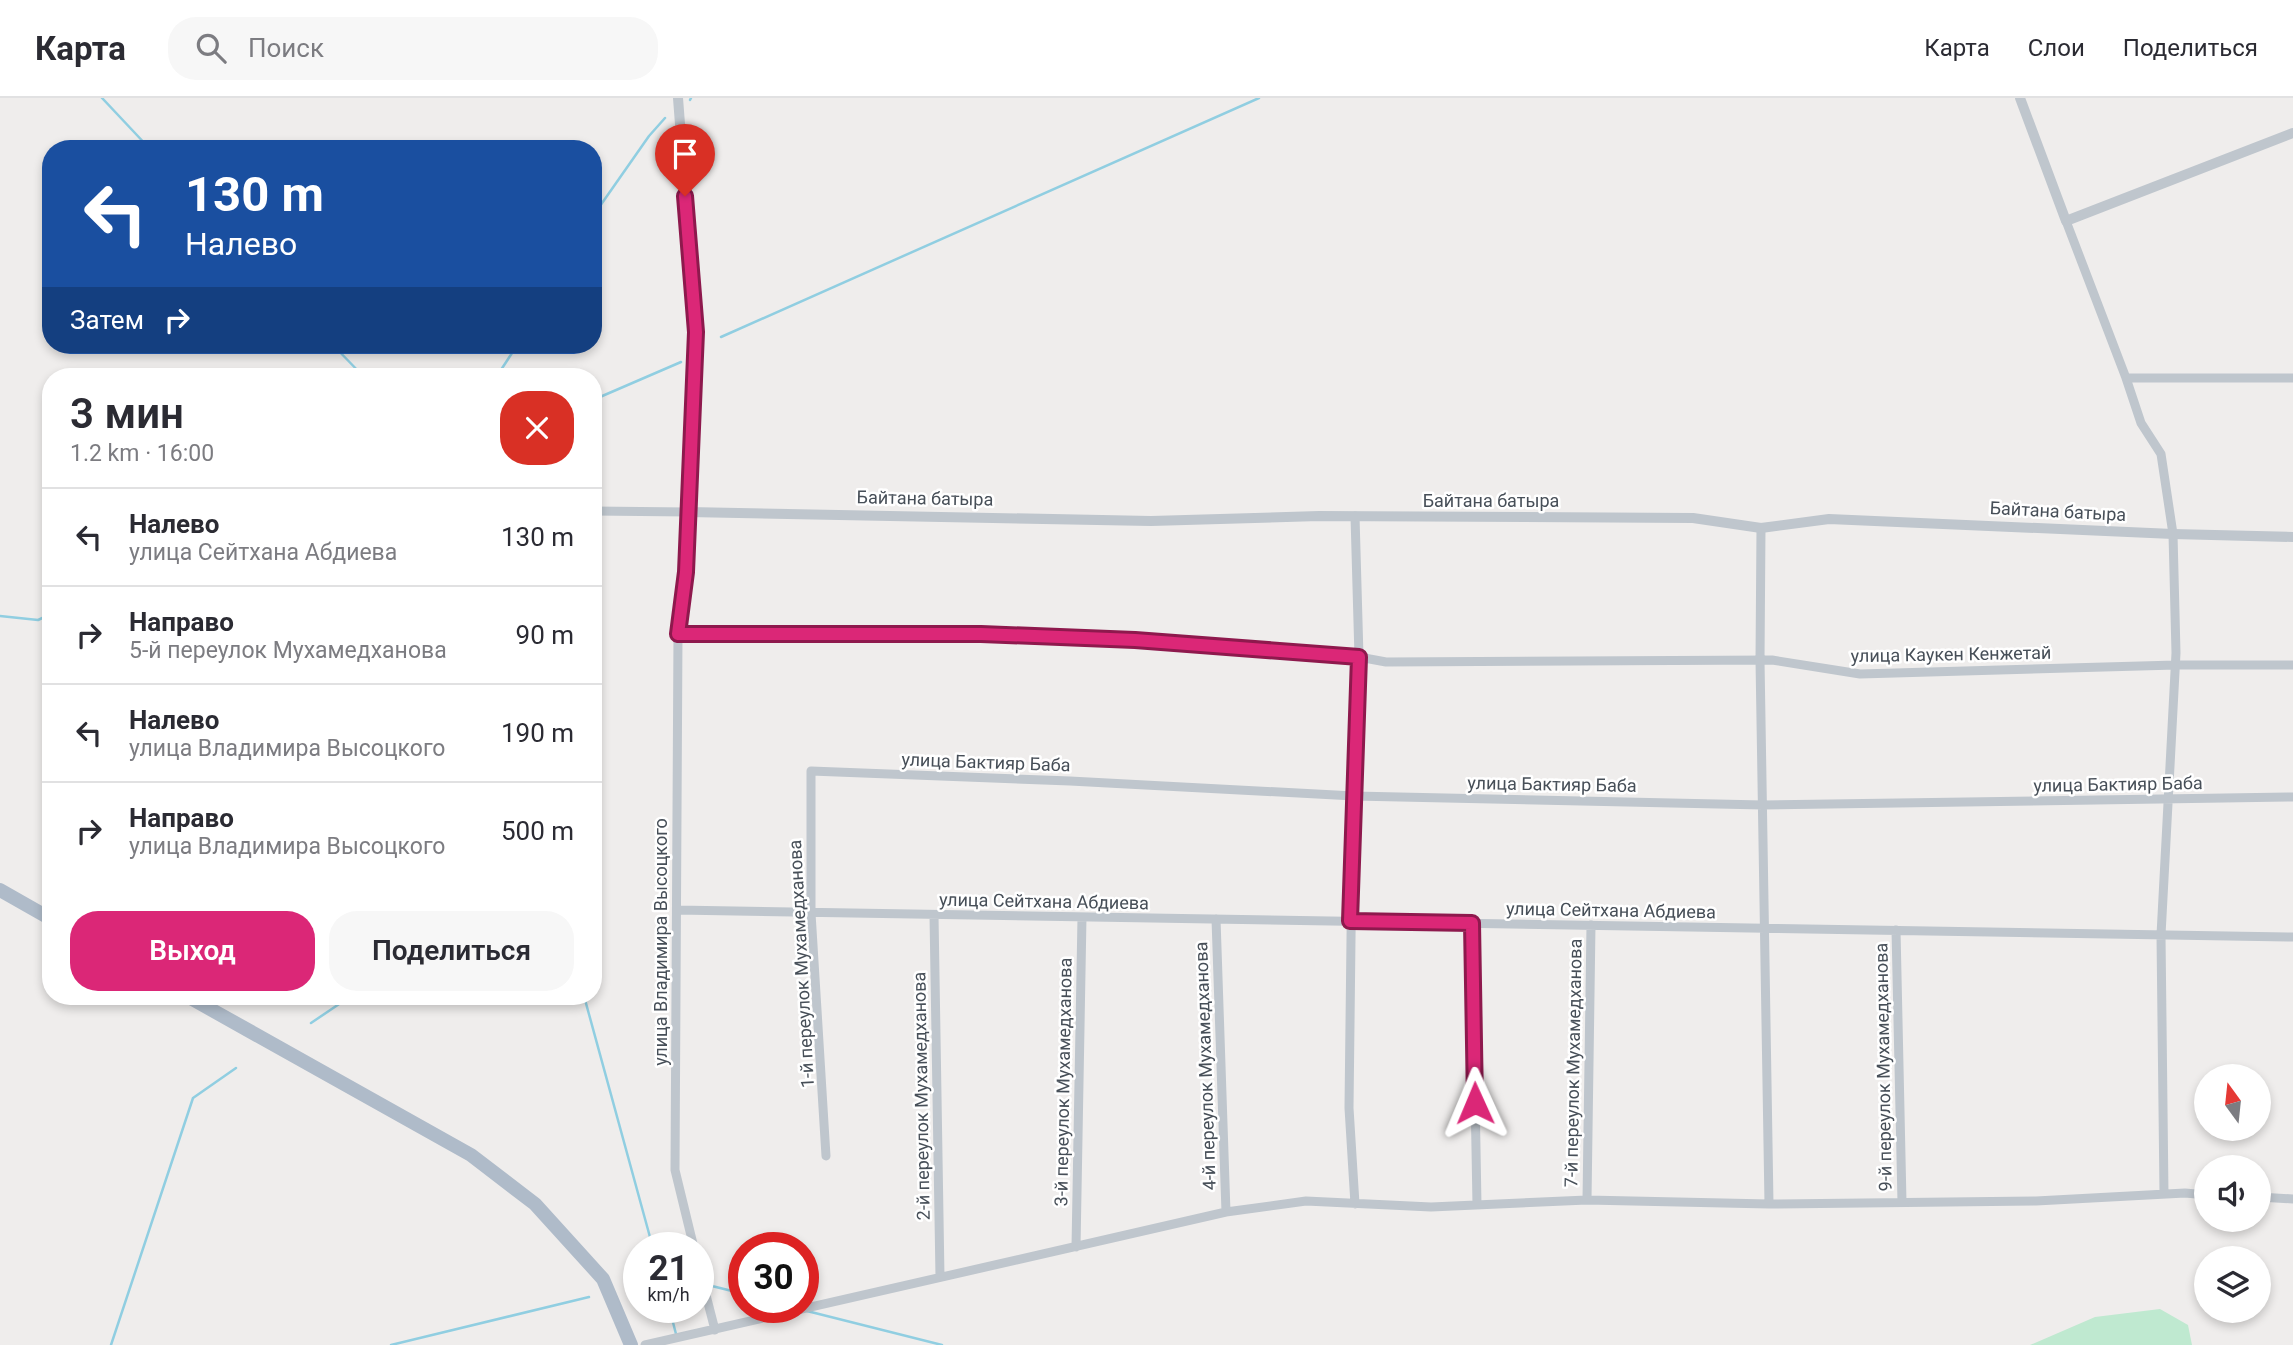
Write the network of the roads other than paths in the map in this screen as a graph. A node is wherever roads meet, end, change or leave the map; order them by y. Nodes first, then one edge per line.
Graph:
1 (678, 98) edge
2 (2020, 98) edge
3 (2293, 132) edge
4 (2066, 221) junction
5 (2126, 378) junction
6 (2293, 378) edge
7 (602, 511) edge
8 (688, 512) junction
9 (1355, 516) junction
10 (1760, 528) junction
11 (2173, 534) junction
12 (2293, 537) edge
13 (678, 634) junction
14 (1359, 657) junction
15 (1760, 660) junction
16 (2176, 665) junction
17 (2293, 665) edge
18 (811, 771) joint
19 (1354, 796) junction
20 (2293, 797) edge
21 (2169, 798) junction
22 (1763, 805) junction
23 (0, 890) edge
24 (677, 910) junction
25 (811, 913) junction
26 (42, 914) edge
27 (934, 915) junction
28 (1082, 917) junction
29 (1216, 919) junction
30 (1350, 921) junction
31 (1472, 923) junction
32 (1591, 925) junction
33 (1765, 928) junction
34 (1896, 930) junction
35 (2161, 935) junction
36 (2293, 937) edge
37 (203, 1005) edge
38 (826, 1156) dead end
39 (2164, 1195) junction
40 (2194, 1195) edge
41 (2271, 1198) edge
42 (2293, 1199) edge
43 (1587, 1200) junction
44 (1902, 1202) junction
45 (1355, 1204) junction
46 (1769, 1204) junction
47 (1477, 1205) junction
48 (1226, 1212) junction
49 (690, 1232) edge
50 (1076, 1247) junction
51 (940, 1277) junction
52 (713, 1323) edge
53 (715, 1330) junction
54 (631, 1345) edge
55 (645, 1345) edge

1 - 8 street
2 - 4 street
3 - 4 street
4 - 5 street
5 - 6 street
5 - 11 street
7 - 8 street
8 - 9 street, Байтана батыра
8 - 13 street, улица Владимира Высоцкого
9 - 10 street, Байтана батыра
9 - 14 street
10 - 11 street, Байтана батыра
10 - 15 street
11 - 12 street, Байтана батыра
11 - 16 street
13 - 14 street
13 - 24 street, улица Владимира Высоцкого
14 - 15 street, улица Каукен Кенжетай
14 - 19 street
15 - 16 street, улица Каукен Кенжетай
15 - 22 street
16 - 17 street, улица Каукен Кенжетай
16 - 21 street
18 - 19 street, улица Бактияр Баба
18 - 25 street, 1-й переулок Мухамедханова
19 - 22 street, улица Бактияр Баба
19 - 30 street
20 - 21 street, улица Бактияр Баба
21 - 22 street, улица Бактияр Баба
21 - 35 street
22 - 33 street
23 - 26 main road
24 - 25 street, улица Сейтхана Абдиева
24 - 49 street, улица Владимира Высоцкого
25 - 27 street, улица Сейтхана Абдиева
25 - 38 street, 1-й переулок Мухамедханова
27 - 28 street, улица Сейтхана Абдиева
27 - 51 street, 2-й переулок Мухамедханова
28 - 29 street, улица Сейтхана Абдиева
28 - 50 street, 3-й переулок Мухамедханова
29 - 30 street, улица Сейтхана Абдиева
29 - 48 street, 4-й переулок Мухамедханова
30 - 31 street, улица Сейтхана Абдиева
30 - 45 street
31 - 32 street, улица Сейтхана Абдиева
31 - 47 street
32 - 33 street, улица Сейтхана Абдиева
32 - 43 street, 7-й переулок Мухамедханова
33 - 34 street, улица Сейтхана Абдиева
33 - 46 street
34 - 35 street, улица Сейтхана Абдиева
34 - 44 street, 9-й переулок Мухамедханова
35 - 36 street, улица Сейтхана Абдиева
35 - 39 street
37 - 54 main road
39 - 40 street
39 - 44 street
41 - 42 street
43 - 46 street
43 - 47 street
44 - 46 street
45 - 47 street
45 - 48 street
48 - 50 street
50 - 51 street
51 - 53 street
52 - 53 street
53 - 55 street

